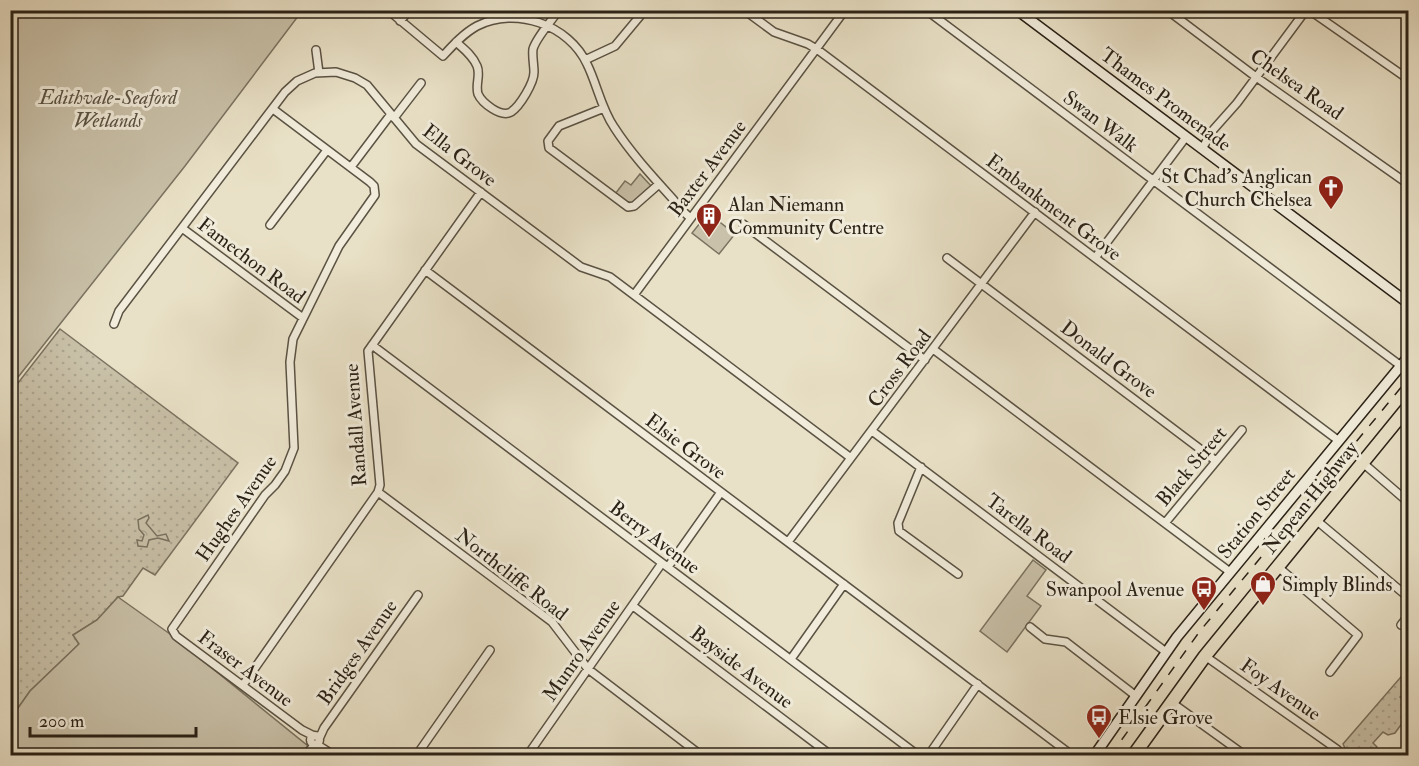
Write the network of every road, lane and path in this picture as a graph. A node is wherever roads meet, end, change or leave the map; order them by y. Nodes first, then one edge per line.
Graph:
1 (388, 10) edge
2 (410, 10) edge
3 (495, 10) edge
4 (559, 10) edge
5 (744, 10) edge
6 (845, 10) edge
7 (926, 10) edge
8 (1017, 10) edge
9 (1167, 10) edge
10 (1308, 10) edge
11 (754, 13) edge
12 (640, 16) dead end
13 (496, 20) junction
14 (400, 21) junction
15 (547, 26) junction
16 (456, 42) junction
17 (817, 49) junction
18 (316, 50) dead end
19 (585, 60) junction
20 (319, 73) junction
21 (1256, 77) junction
22 (1408, 79) edge
23 (421, 83) dead end
24 (604, 108) junction
25 (273, 109) junction
26 (393, 116) junction
27 (1185, 137) junction
28 (1200, 147) junction
29 (327, 150) junction
30 (351, 167) junction
31 (1153, 181) junction
32 (659, 184) junction
33 (1408, 184) edge
34 (481, 192) junction
35 (1035, 212) junction
36 (692, 216) junction
37 (743, 224) dead end
38 (270, 225) dead end
39 (182, 228) junction
40 (947, 258) dead end
41 (1095, 258) junction
42 (425, 270) junction
43 (981, 284) junction
44 (634, 295) junction
45 (1408, 303) edge
46 (303, 318) junction
47 (114, 324) dead end
48 (372, 345) junction
49 (933, 349) junction
50 (1408, 357) edge
51 (925, 360) junction
52 (1401, 366) junction
53 (1408, 407) edge
54 (1242, 430) dead end
55 (872, 431) junction
56 (1339, 441) junction
57 (851, 458) junction
58 (1216, 461) junction
59 (1363, 463) junction
60 (921, 467) junction
61 (378, 492) junction
62 (721, 492) junction
63 (1408, 502) edge
64 (1316, 520) junction
65 (1165, 523) junction
66 (788, 542) junction
67 (665, 565) junction
68 (1278, 567) junction
69 (1230, 572) junction
70 (958, 574) dead end
71 (844, 584) junction
72 (418, 595) dead end
73 (1408, 597) edge
74 (633, 606) junction
75 (1408, 616) edge
76 (1401, 624) dead end
77 (1030, 627) dead end
78 (172, 630) joint
79 (490, 650) dead end
80 (1166, 652) junction
81 (1205, 656) junction
82 (791, 659) junction
83 (588, 669) junction
84 (1330, 672) dead end
85 (978, 684) junction
86 (243, 685) junction
87 (1136, 696) junction
88 (1171, 702) junction
89 (315, 740) junction
90 (1338, 750) dead end
91 (306, 754) edge
92 (1134, 755) edge
93 (335, 756) edge
94 (416, 756) edge
95 (527, 756) edge
96 (702, 756) edge
97 (832, 756) edge
98 (919, 756) edge
99 (928, 756) edge
100 (1073, 756) edge
101 (1094, 756) edge
102 (1246, 756) edge

1 - 14 street
2 - 14 street
3 - 13 street
4 - 15 street
5 - 11 street, Embankment Grove
6 - 17 street, Baxter Avenue
7 - 31 street, Swan Walk
8 - 27 street, Thames Promenade
9 - 21 street, Chelsea Road
10 - 21 street
10 - 22 street
11 - 17 street, Embankment Grove
12 - 19 street
13 - 15 street
13 - 16 street
14 - 16 street
15 - 16 street
15 - 19 street
17 - 35 street, Embankment Grove
17 - 36 street, Baxter Avenue
18 - 20 street
19 - 24 street
20 - 25 street
20 - 26 street, Ella Grove
21 - 28 street
21 - 33 street, Chelsea Road
23 - 26 street
24 - 32 street
24 - 32 street
25 - 29 street, Hughes Avenue
25 - 39 street
26 - 30 street
26 - 34 street, Ella Grove
27 - 28 street, Thames Promenade
27 - 31 street
28 - 45 street, Thames Promenade
29 - 30 street, Hughes Avenue
29 - 38 street
30 - 46 street, Hughes Avenue
31 - 41 street
31 - 52 street, Swan Walk
32 - 36 street
34 - 42 street, Randall Avenue
34 - 44 street, Ella Grove
35 - 41 street, Embankment Grove
35 - 43 street, Cross Road
36 - 44 street, Baxter Avenue
37 - 51 street
39 - 46 street, Famechon Road
39 - 47 street
40 - 43 street, Donald Grove
41 - 56 street, Embankment Grove
42 - 48 street, Randall Avenue
42 - 62 street, Elsie Grove
43 - 49 street, Cross Road
43 - 58 street, Donald Grove
44 - 57 street, Ella Grove
46 - 78 street, Hughes Avenue
48 - 61 street, Randall Avenue
48 - 67 street, Berry Avenue
49 - 51 street, Cross Road
49 - 65 street
50 - 52 street, Station Street
51 - 55 street, Cross Road
52 - 56 street, Station Street
53 - 59 highway, Nepean Highway
54 - 58 street, Black Street
55 - 57 street, Cross Road
55 - 60 street, Tarella Road
56 - 69 street, Station Street
57 - 66 street, Cross Road
58 - 65 street, Black Street
59 - 63 street
59 - 64 highway, Nepean Highway
60 - 70 street
60 - 80 street, Tarella Road
61 - 83 street, Northcliffe Road
61 - 86 street, Randall Avenue
62 - 66 street, Elsie Grove
62 - 67 street, Munro Avenue
64 - 68 highway, Nepean Highway
64 - 73 street
65 - 69 street
66 - 71 street, Elsie Grove
67 - 74 street, Munro Avenue
67 - 82 street, Berry Avenue
68 - 81 highway, Nepean Highway
68 - 84 street
69 - 80 street, Station Street
71 - 82 street
71 - 85 street, Elsie Grove
72 - 89 street, Bridges Avenue
74 - 83 street, Munro Avenue
74 - 97 street, Bayside Avenue
75 - 76 street
77 - 87 street
78 - 86 street, Fraser Avenue
79 - 94 street
80 - 87 street, Station Street
81 - 88 highway, Nepean Highway
81 - 90 street, Foy Avenue
82 - 98 street, Berry Avenue
83 - 95 street, Munro Avenue
83 - 96 street, Northcliffe Road
85 - 99 street
85 - 100 street, Elsie Grove
86 - 89 street, Fraser Avenue
87 - 101 street, Station Street
88 - 92 highway, Nepean Highway
88 - 102 street
89 - 91 street, Bridges Avenue
89 - 93 street, Fraser Avenue

